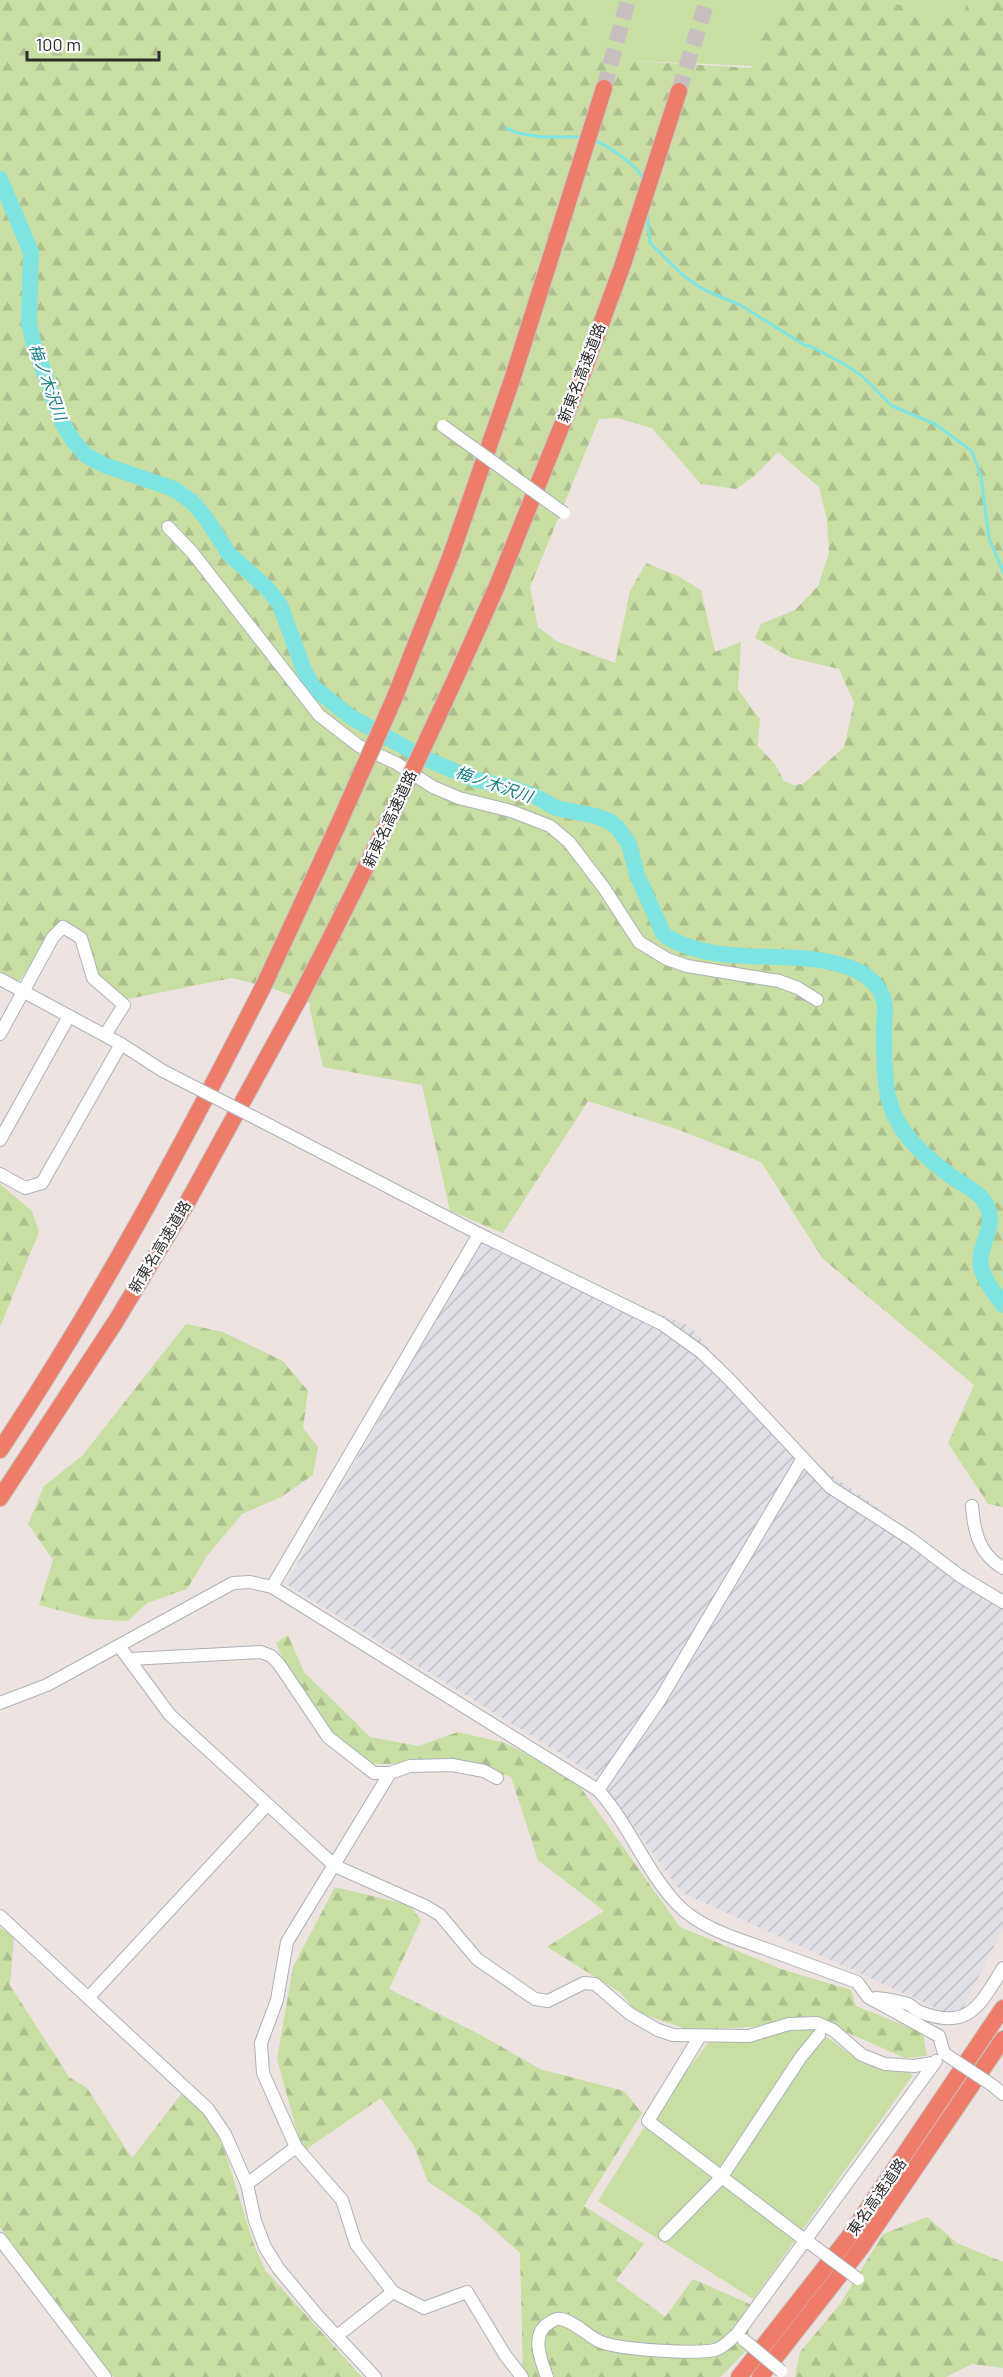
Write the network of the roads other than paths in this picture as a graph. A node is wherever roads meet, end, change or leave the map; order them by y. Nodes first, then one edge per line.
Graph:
1 (604, 88) tunnel mouth
2 (679, 91) tunnel mouth
3 (443, 426) dead end
4 (564, 513) dead end
5 (168, 526) dead end
6 (0, 979) edge
7 (24, 993) junction
8 (816, 1000) dead end
9 (69, 1016) junction
10 (0, 1034) edge
11 (105, 1035) junction
12 (121, 1044) junction
13 (0, 1140) edge
14 (0, 1174) edge
15 (479, 1234) junction
16 (0, 1450) edge
17 (803, 1458) junction
18 (0, 1498) edge
19 (972, 1506) dead end
20 (1002, 1562) edge
21 (272, 1587) junction
22 (1003, 1602) edge
23 (119, 1646) junction
24 (130, 1659) junction
25 (0, 1703) edge
26 (390, 1773) junction
27 (497, 1778) dead end
28 (598, 1790) junction
29 (267, 1805) junction
30 (335, 1866) junction
31 (0, 1916) edge
32 (1003, 1968) edge
33 (89, 1997) junction
34 (868, 1997) junction
35 (1003, 2008) edge
36 (819, 2035) dead end
37 (700, 2036) junction
38 (1003, 2039) edge
39 (946, 2055) junction
40 (933, 2063) junction
41 (1003, 2094) edge
42 (296, 2147) junction
43 (721, 2178) junction
44 (247, 2184) junction
45 (665, 2235) dead end
46 (0, 2239) edge
47 (808, 2242) junction
48 (858, 2279) dead end
49 (393, 2292) junction
50 (337, 2336) junction
51 (740, 2337) junction
52 (781, 2371) dead end
53 (105, 2377) edge
54 (375, 2377) edge
55 (522, 2377) edge
56 (547, 2377) edge
57 (739, 2377) edge
58 (760, 2377) edge

1 - 16 highway, 新東名高速道路, bridge
2 - 18 highway, 新東名高速道路, bridge
3 - 4 street, bridge
5 - 8 street
6 - 7 street
7 - 9 street
7 - 10 street
7 - 11 street
9 - 11 street
9 - 13 street
11 - 12 street
12 - 14 street
12 - 15 street, bridge
15 - 17 street
15 - 21 street
17 - 22 street
17 - 28 street
19 - 20 street
21 - 23 street
21 - 28 street
23 - 24 street
23 - 25 street
24 - 26 street
24 - 29 street
26 - 27 street
26 - 30 street
28 - 34 street
29 - 30 street
29 - 33 street
30 - 37 street
30 - 42 street
31 - 33 street
32 - 34 street
33 - 44 street
34 - 39 street
35 - 57 highway, 東名高速道路
36 - 43 street
37 - 40 street
37 - 43 street
38 - 58 highway, 東名高速道路
39 - 40 street
39 - 41 street, bridge
40 - 47 street
42 - 44 street
42 - 49 street
43 - 45 street
43 - 47 street
44 - 50 street
46 - 53 street
47 - 48 street, bridge
47 - 51 street
49 - 50 street
49 - 55 street
50 - 54 street
51 - 52 street, bridge
51 - 56 street

